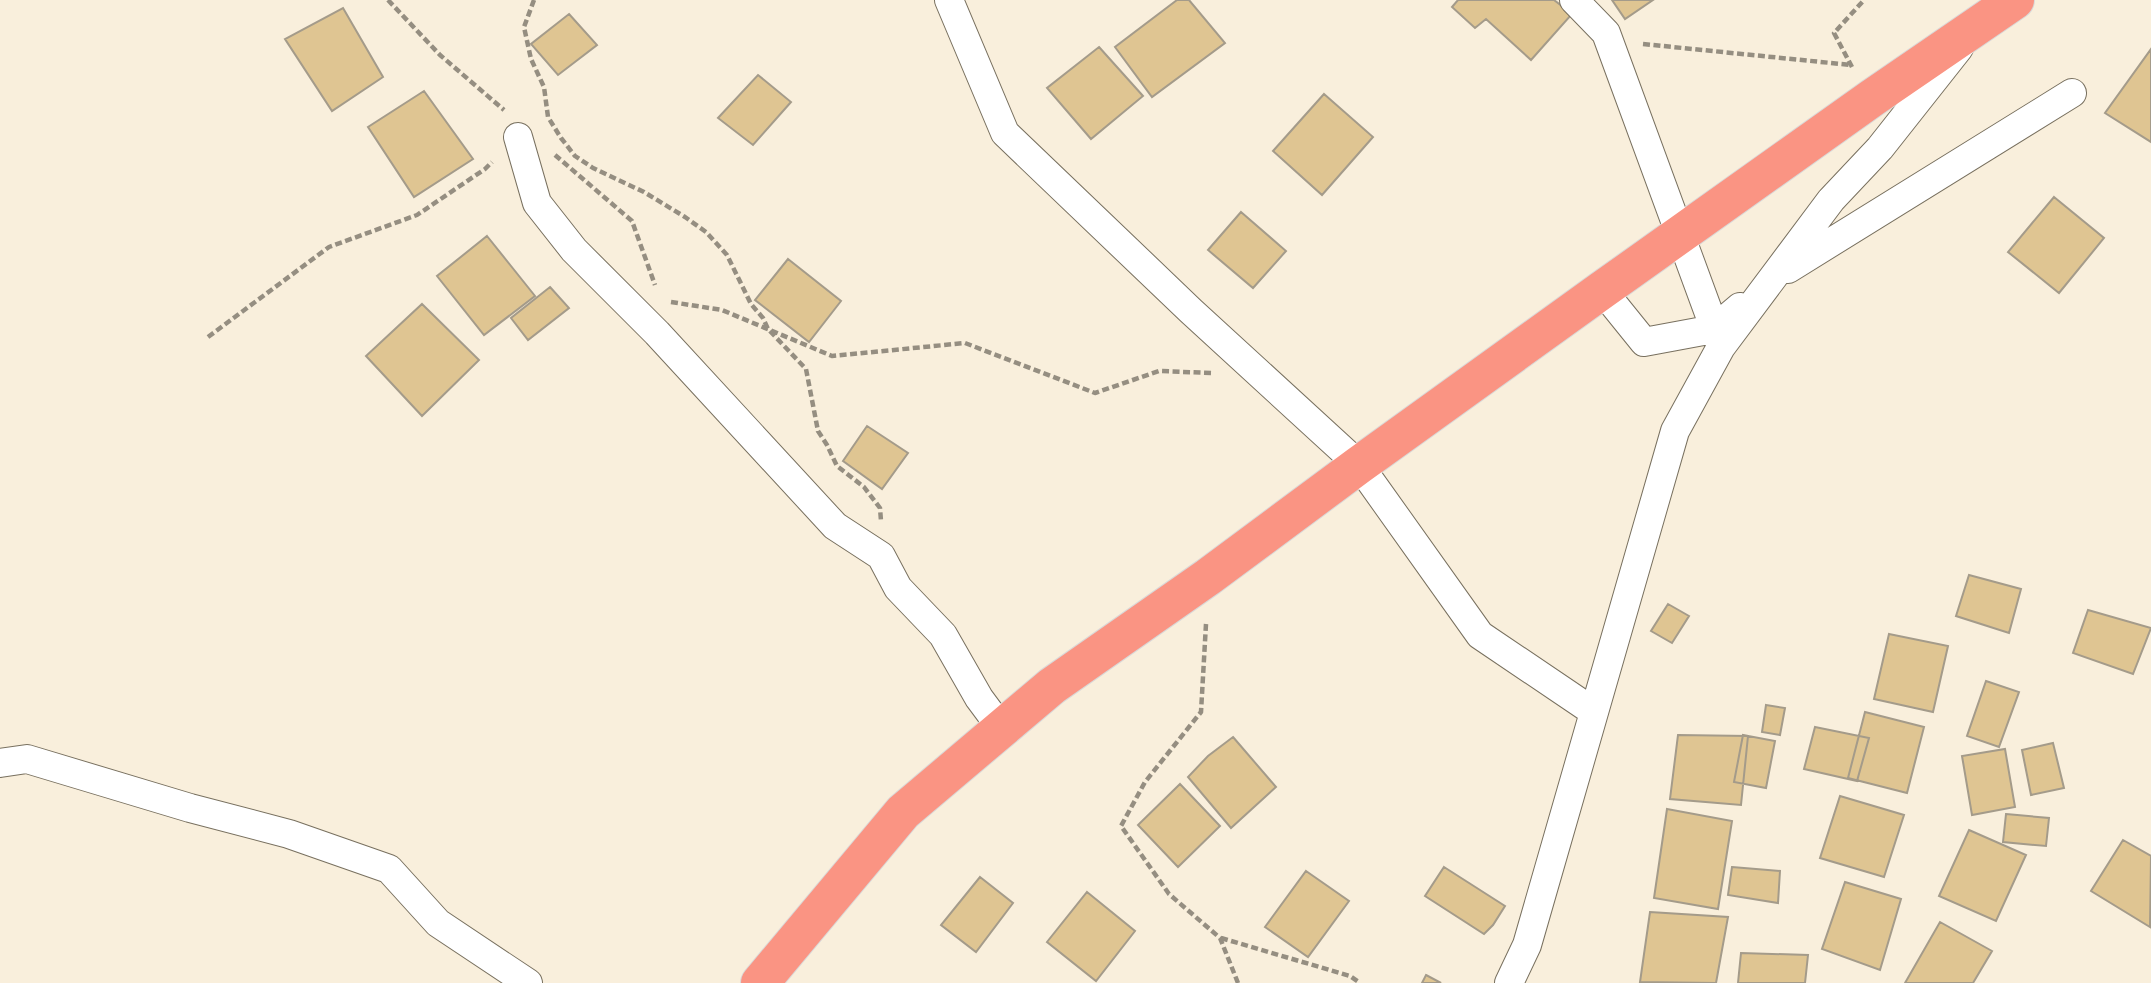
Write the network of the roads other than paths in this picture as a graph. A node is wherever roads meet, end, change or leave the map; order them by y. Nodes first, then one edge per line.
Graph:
1 (949, 0) edge
2 (1574, 0) edge
3 (2015, 0) edge
4 (1975, 27) junction
5 (2072, 93) dead end
6 (522, 133) road end
7 (1679, 235) junction
8 (1773, 278) junction
9 (1602, 290) junction
10 (1718, 338) junction
11 (1359, 465) junction
12 (1594, 712) junction
13 (1002, 729) junction
14 (0, 763) edge
15 (528, 983) edge
16 (760, 983) edge
17 (1509, 983) edge

1 - 11 street
2 - 7 street
3 - 4 highway
4 - 7 highway
4 - 8 street
5 - 8 street
6 - 13 street
7 - 9 highway
7 - 10 street
8 - 10 street
9 - 10 street
9 - 11 highway
10 - 12 street
11 - 12 street
11 - 13 highway
12 - 17 street
13 - 16 highway
14 - 15 street

